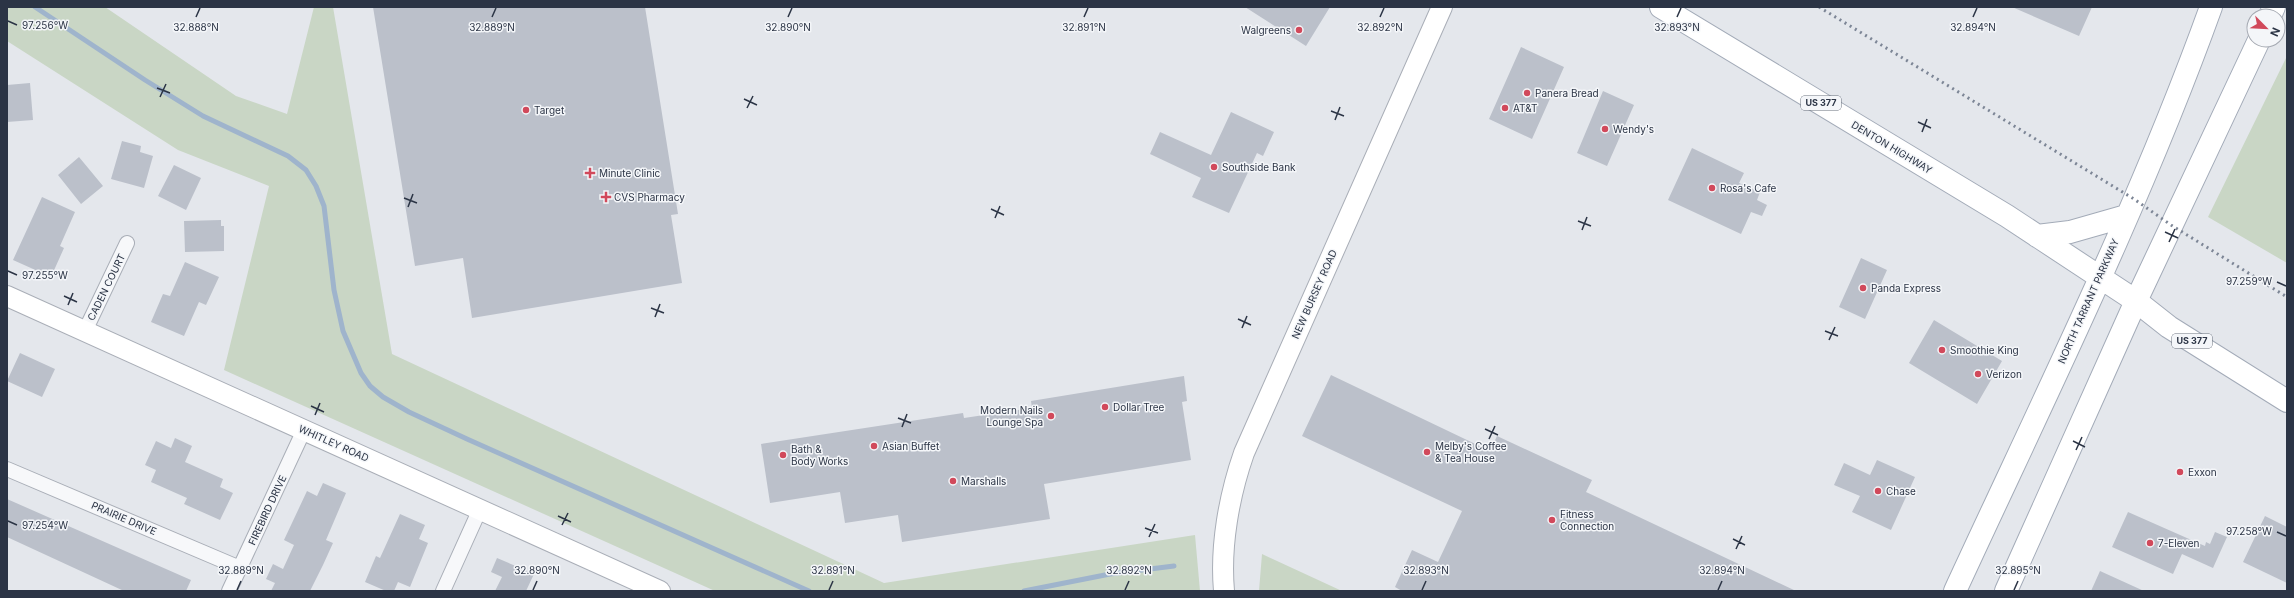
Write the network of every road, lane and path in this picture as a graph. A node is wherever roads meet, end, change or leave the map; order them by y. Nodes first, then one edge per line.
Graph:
1 (1442, 7) edge
2 (1661, 7) edge
3 (2211, 7) edge
4 (2255, 48) edge
5 (2126, 216) junction
6 (2037, 236) junction
7 (127, 243) dead end
8 (2101, 277) junction
9 (7, 296) edge
10 (2136, 301) junction
11 (85, 331) junction
12 (2287, 401) edge
13 (304, 430) junction
14 (7, 469) edge
15 (480, 509) junction
16 (240, 568) junction
17 (657, 590) edge
18 (229, 591) edge
19 (443, 591) edge
20 (1224, 591) edge
21 (1955, 591) edge
22 (2006, 591) edge

1 - 20 street, NEW BURSEY ROAD
2 - 6 main road, DENTON HIGHWAY / US 377
3 - 5 main road, NORTH TARRANT PARKWAY
4 - 10 main road
5 - 6 main road
5 - 8 main road, NORTH TARRANT PARKWAY
6 - 8 main road, DENTON HIGHWAY / US 377
7 - 11 street, CADEN COURT
8 - 10 main road, US 377
8 - 21 main road, NORTH TARRANT PARKWAY
9 - 11 street, WHITLEY ROAD
10 - 12 main road, US 377
10 - 22 main road
11 - 13 street, WHITLEY ROAD
13 - 15 street, WHITLEY ROAD
13 - 16 street, FIREBIRD DRIVE
14 - 16 street, PRAIRIE DRIVE
15 - 17 street, WHITLEY ROAD
15 - 19 street
16 - 18 street, FIREBIRD DRIVE

